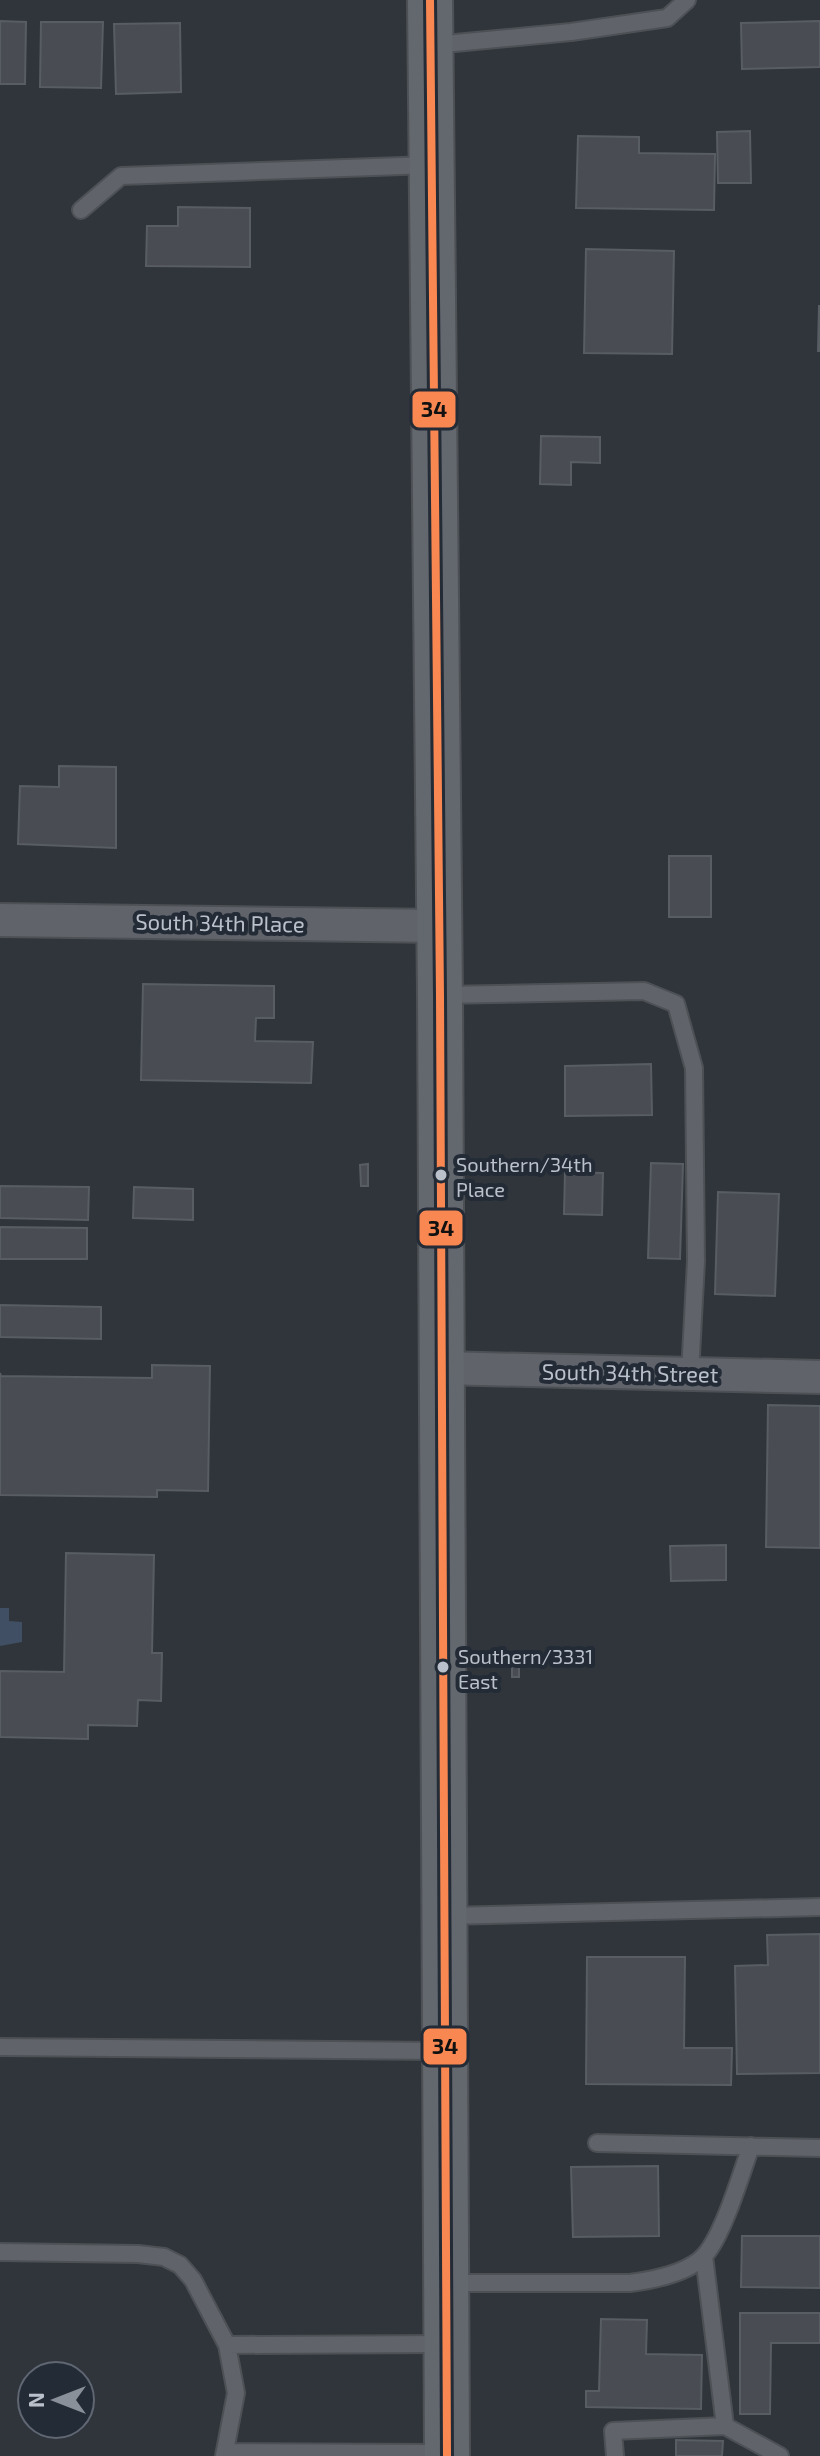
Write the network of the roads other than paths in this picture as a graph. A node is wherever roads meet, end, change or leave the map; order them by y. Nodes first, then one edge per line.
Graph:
1 (430, 0) edge
2 (687, 0) edge
3 (430, 45) junction
4 (431, 165) junction
5 (81, 210) dead end
6 (0, 920) edge
7 (439, 926) junction
8 (440, 995) junction
9 (441, 1368) junction
10 (690, 1374) junction
11 (820, 1377) edge
12 (820, 1907) edge
13 (445, 1916) junction
14 (0, 2047) edge
15 (446, 2051) junction
16 (597, 2143) dead end
17 (751, 2146) junction
18 (820, 2148) edge
19 (0, 2252) edge
20 (704, 2256) junction
21 (447, 2283) junction
22 (447, 2344) junction
23 (227, 2345) junction
24 (725, 2426) junction
25 (225, 2454) edge
26 (447, 2455) edge
27 (615, 2456) edge
28 (780, 2456) edge

1 - 3 main road
2 - 3 lane
3 - 4 main road
4 - 5 lane
4 - 7 main road
6 - 7 street, South 34th Place
7 - 8 main road
8 - 9 main road
8 - 10 lane
9 - 10 street, South 34th Street
9 - 13 main road
10 - 11 street, South 34th Street
12 - 13 lane
13 - 15 main road
14 - 15 lane
15 - 21 main road
16 - 17 lane
17 - 18 lane
17 - 20 lane
19 - 23 lane
20 - 21 lane
20 - 24 lane
21 - 22 main road
22 - 23 lane
22 - 26 main road
23 - 25 lane
24 - 27 lane
24 - 28 lane
25 - 26 lane

